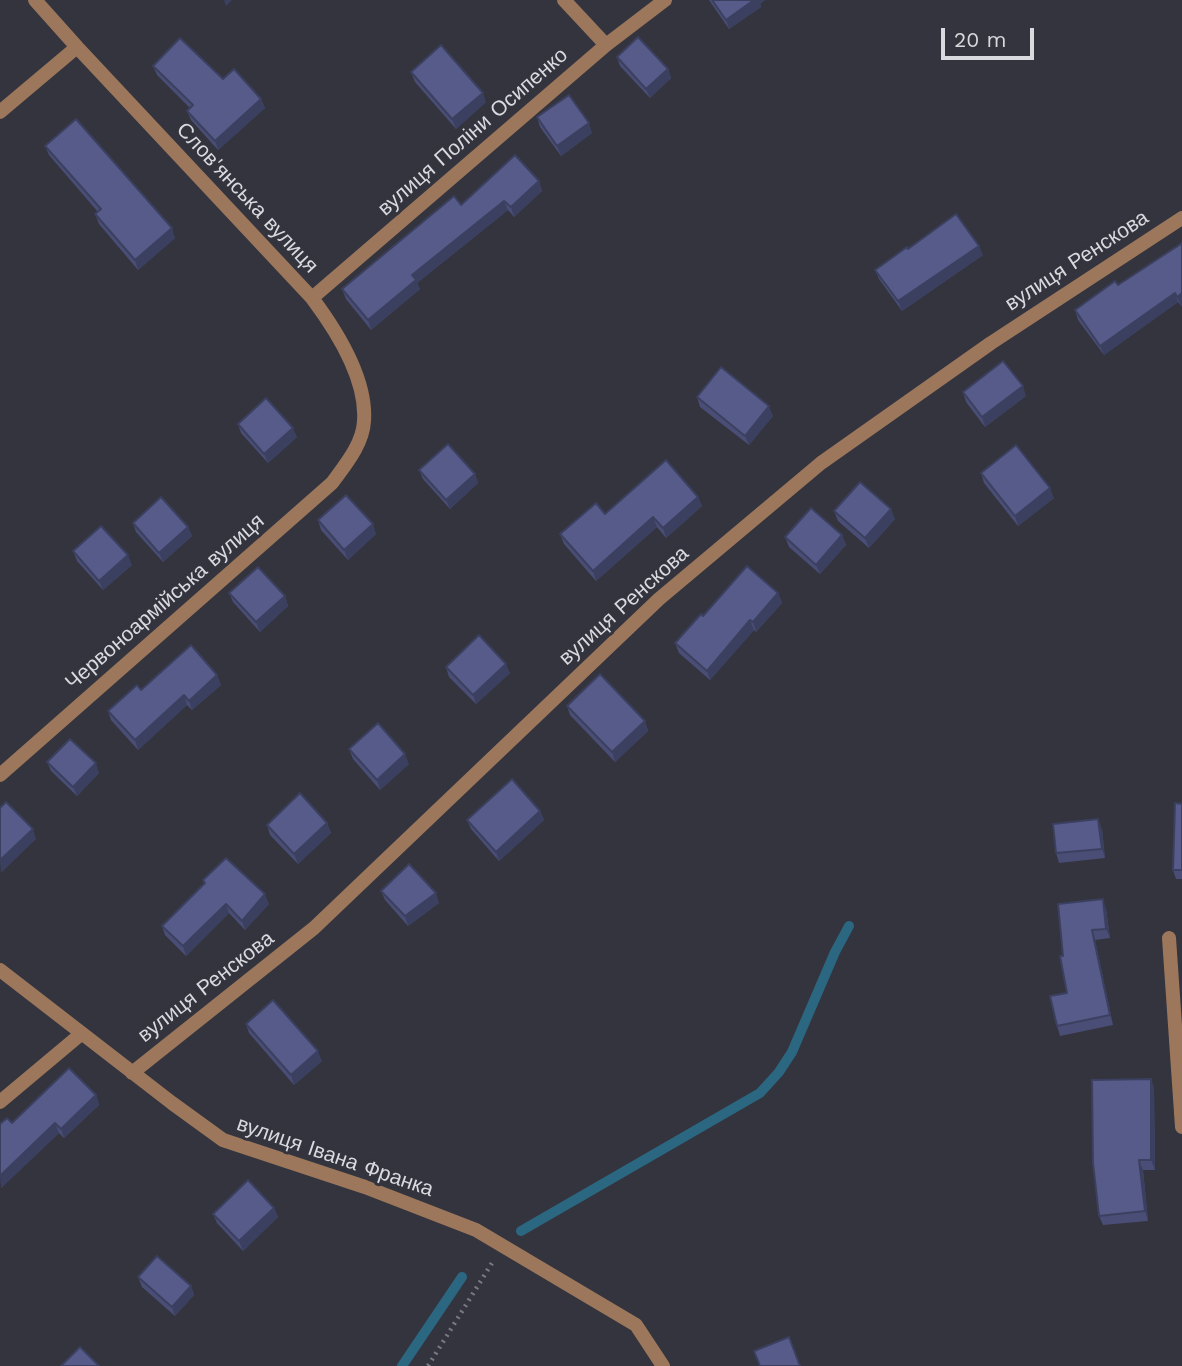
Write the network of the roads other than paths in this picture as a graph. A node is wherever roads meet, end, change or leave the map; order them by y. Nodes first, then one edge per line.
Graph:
1 (35, 0) edge
2 (564, 0) edge
3 (665, 0) edge
4 (606, 45) junction
5 (77, 47) junction
6 (0, 112) edge
7 (1182, 218) edge
8 (312, 298) junction
9 (352, 455) joint
10 (0, 775) edge
11 (1169, 938) dead end
12 (0, 970) edge
13 (81, 1034) junction
14 (132, 1073) junction
15 (0, 1102) edge
16 (1182, 1127) edge
17 (663, 1366) edge

1 - 5 street, Слов'янська вулиця
2 - 4 street
3 - 4 street, вулиця Поліни Осипенко
4 - 8 street, вулиця Поліни Осипенко
5 - 6 street
5 - 8 street, Слов'янська вулиця
7 - 14 street, вулиця Ренскова
8 - 9 street, Слов'янська вулиця
9 - 10 street, Червоноармійська вулиця
11 - 16 street
12 - 13 street, вулиця Івана Франка
13 - 14 street, вулиця Івана Франка
13 - 15 street
14 - 17 street, вулиця Івана Франка

